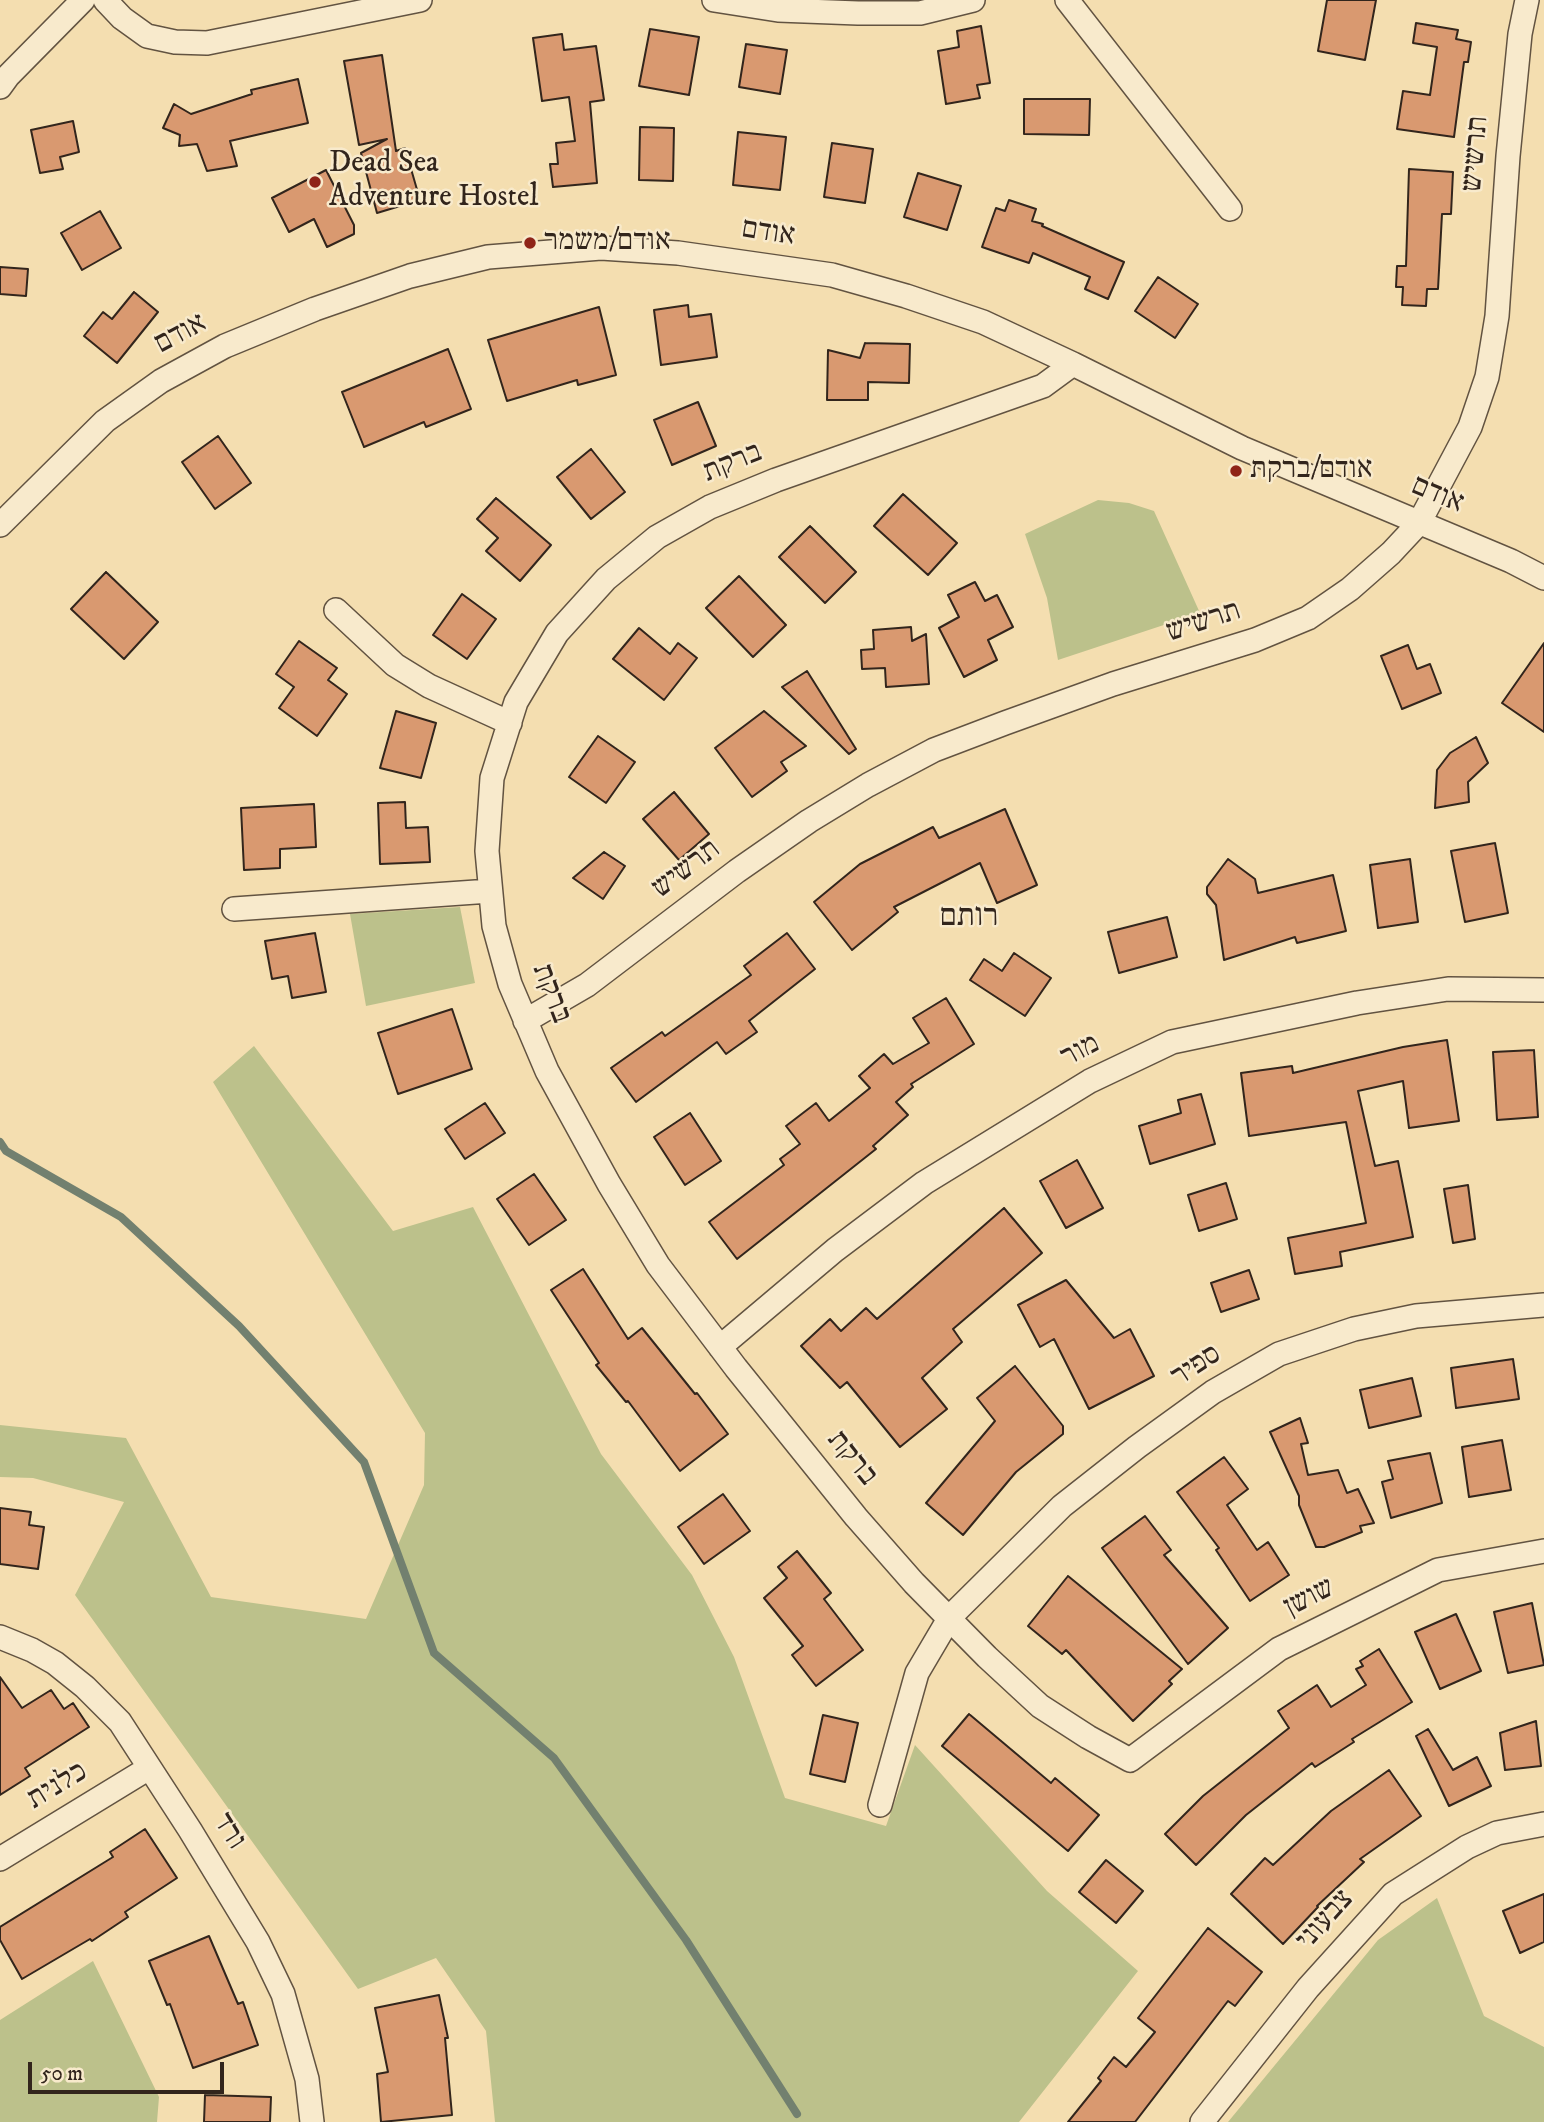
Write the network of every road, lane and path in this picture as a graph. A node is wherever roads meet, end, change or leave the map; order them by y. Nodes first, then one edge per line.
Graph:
1 (83, 0) edge
2 (105, 0) edge
3 (420, 0) edge
4 (715, 0) edge
5 (973, 0) edge
6 (1067, 0) edge
7 (1527, 0) edge
8 (0, 87) edge
9 (1230, 209) dead end
10 (1073, 364) junction
11 (1419, 523) junction
12 (0, 525) edge
13 (1544, 578) edge
14 (336, 610) dead end
15 (510, 723) junction
16 (491, 891) junction
17 (234, 909) dead end
18 (1544, 990) edge
19 (525, 1021) junction
20 (1544, 1304) edge
21 (720, 1347) junction
22 (1544, 1551) edge
23 (950, 1617) junction
24 (0, 1637) edge
25 (1130, 1760) joint
26 (149, 1768) junction
27 (880, 1805) dead end
28 (1544, 1824) edge
29 (0, 1859) edge
30 (312, 2122) edge
31 (1202, 2122) edge

1 - 8 street
2 - 3 street
4 - 5 street
6 - 9 street
7 - 11 street, תרשיש
10 - 11 street, אודם
10 - 12 street, אודם
10 - 15 street, ברקת
11 - 13 street, אודם
11 - 19 street, תרשיש
14 - 15 street
15 - 16 street, ברקת
16 - 17 street
16 - 19 street, ברקת
18 - 21 street, מור
19 - 21 street, ברקת
20 - 23 street, ספיר
21 - 23 street, ברקת
22 - 25 street, שושן
23 - 25 street, ברקת
23 - 27 street, ספיר
24 - 26 street, ורד
26 - 29 street, כלנית
26 - 30 street, ורד
28 - 31 street, צבעוני

